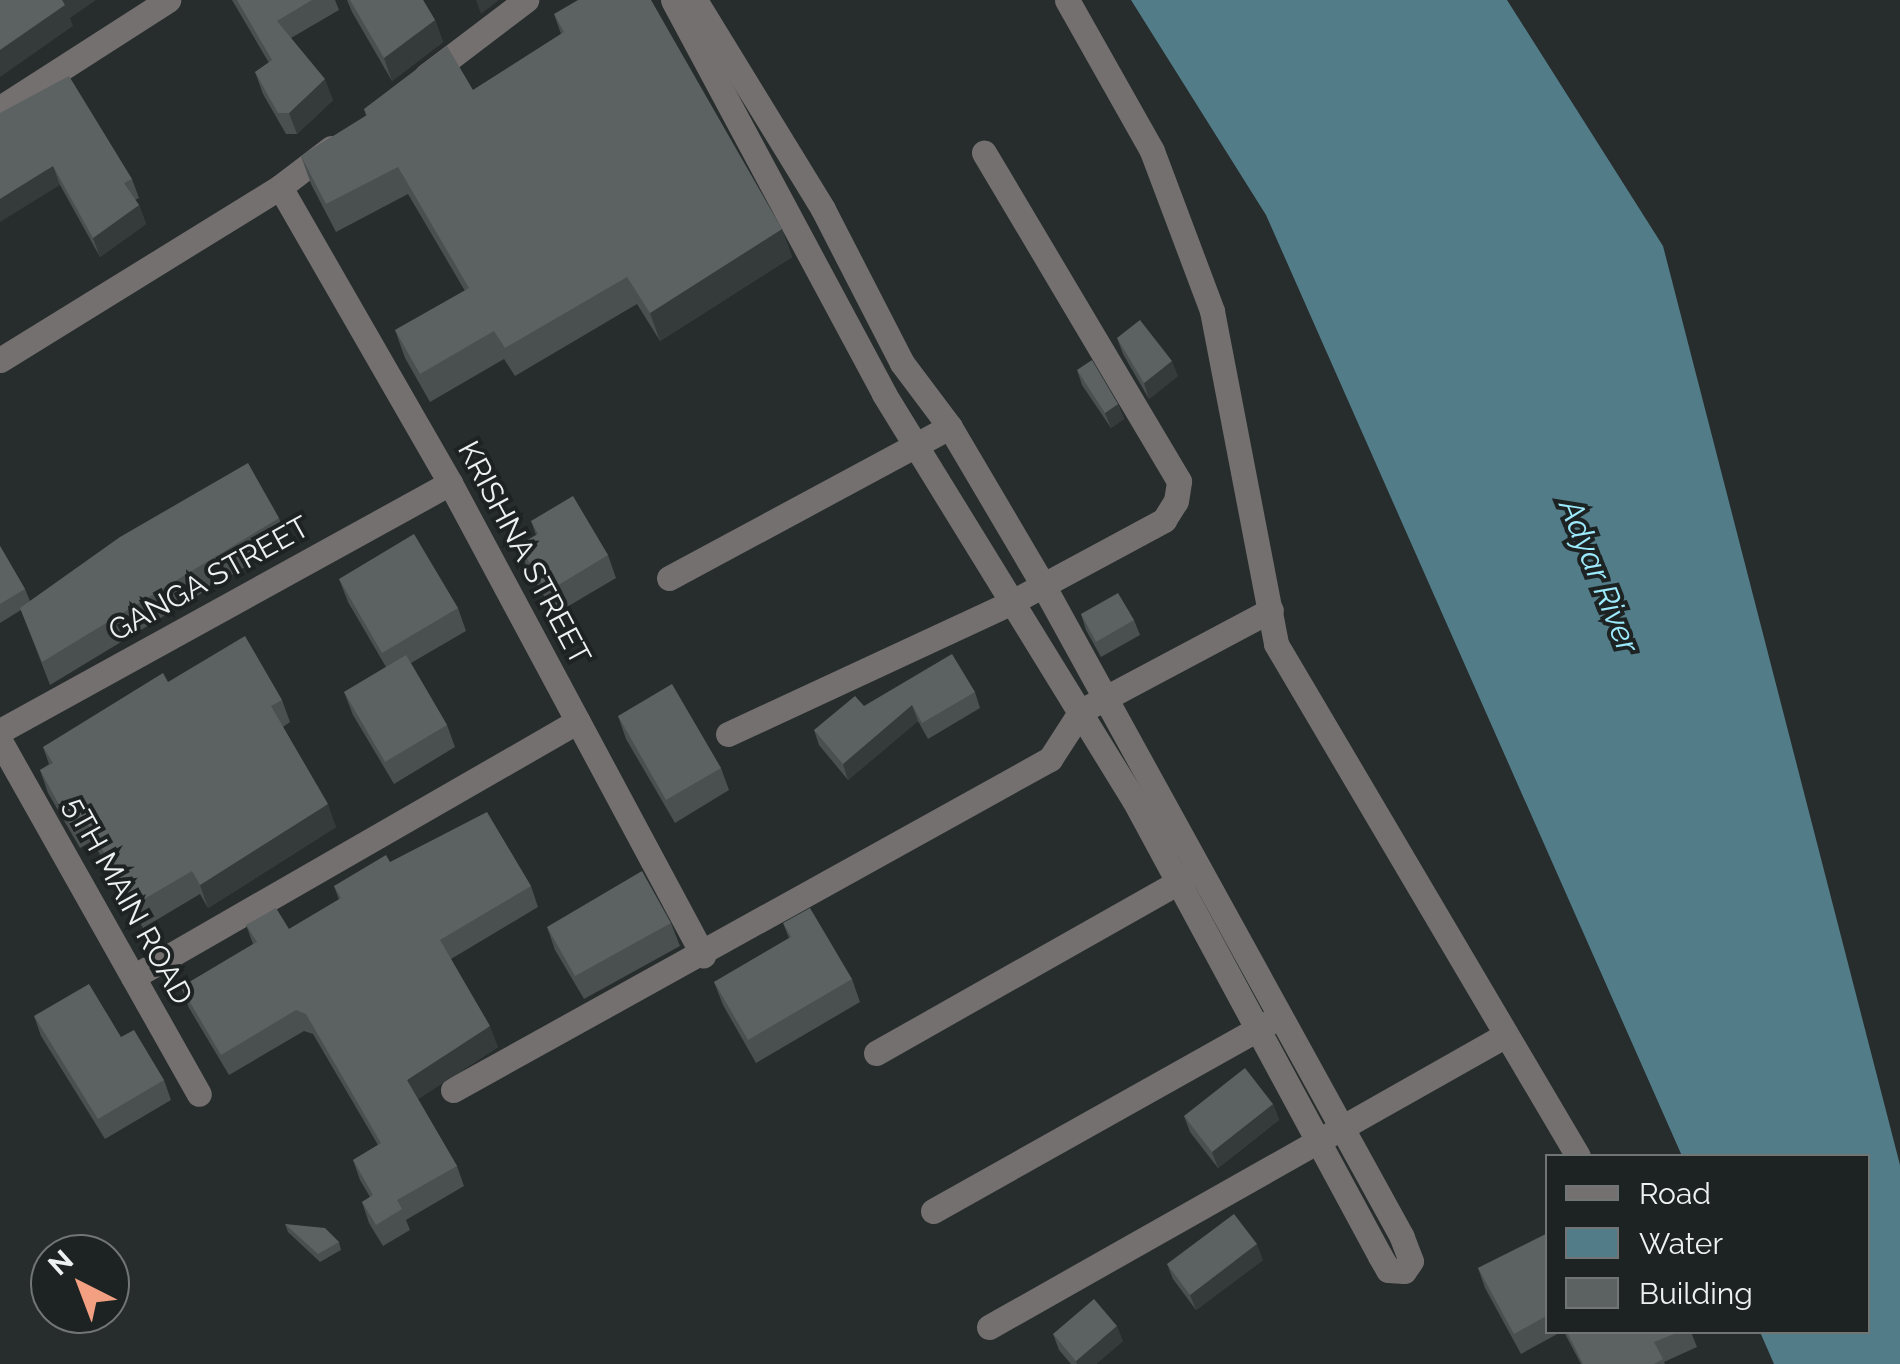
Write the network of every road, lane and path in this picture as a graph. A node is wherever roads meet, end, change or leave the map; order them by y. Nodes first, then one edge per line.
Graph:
1 (168, 0) edge
2 (526, 0) edge
3 (673, 0) edge
4 (695, 0) edge
5 (1067, 0) edge
6 (403, 94) edge
7 (0, 108) edge
8 (357, 129) edge
9 (984, 152) dead end
10 (280, 187) junction
11 (822, 209) junction
12 (796, 220) junction
13 (0, 360) edge
14 (950, 428) junction
15 (919, 450) junction
16 (450, 483) junction
17 (669, 578) dead end
18 (1043, 585) junction
19 (1012, 602) junction
20 (1271, 610) junction
21 (1105, 697) junction
22 (1081, 711) junction
23 (578, 721) junction
24 (0, 732) edge
25 (728, 734) dead end
26 (0, 741) edge
27 (1190, 876) junction
28 (703, 955) junction
29 (133, 977) junction
30 (1270, 1022) junction
31 (1504, 1036) junction
32 (876, 1053) dead end
33 (453, 1090) dead end
34 (199, 1094) dead end
35 (1341, 1125) junction
36 (1317, 1138) junction
37 (1577, 1154) edge
38 (933, 1211) dead end
39 (989, 1327) dead end

1 - 7 street
2 - 6 street
3 - 12 street
4 - 11 street
5 - 20 street
8 - 10 street
9 - 18 street
10 - 13 street
10 - 16 street, KRISHNA STREET
11 - 12 street
11 - 14 street
12 - 15 street
14 - 15 street
14 - 18 street
15 - 17 street
15 - 19 street
16 - 23 street, KRISHNA STREET
16 - 24 street, GANGA STREET
18 - 19 street
18 - 21 street
19 - 22 street
19 - 25 street
20 - 21 street
20 - 31 street
21 - 22 street
21 - 27 street
22 - 27 street
22 - 28 street
23 - 28 street, KRISHNA STREET
23 - 29 street
26 - 29 street, 5TH MAIN ROAD
27 - 30 street
27 - 32 street
28 - 33 street
29 - 34 street, 5TH MAIN ROAD
30 - 35 street
30 - 36 street
30 - 38 street
31 - 35 street
31 - 37 street
35 - 36 street
35 - 36 street
36 - 39 street

